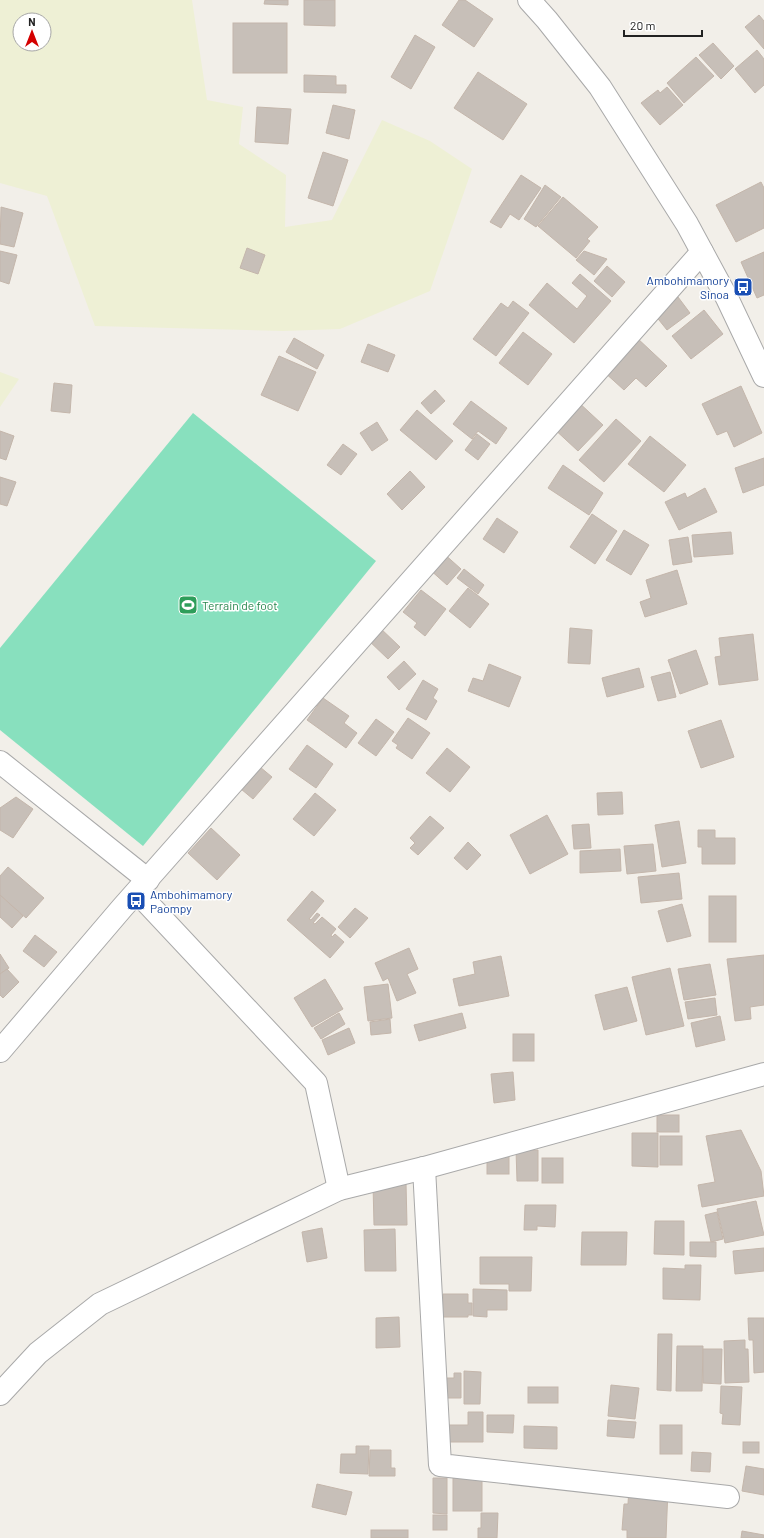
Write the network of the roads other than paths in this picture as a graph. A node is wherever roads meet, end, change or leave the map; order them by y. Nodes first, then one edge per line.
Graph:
1 (528, 0) edge
2 (702, 252) junction
3 (764, 376) edge
4 (0, 762) edge
5 (143, 886) junction
6 (0, 1051) edge
7 (764, 1074) edge
8 (424, 1168) junction
9 (339, 1189) junction
10 (0, 1394) edge
11 (728, 1497) dead end

1 - 2 street
2 - 3 street
2 - 5 street
4 - 5 street
5 - 6 street
5 - 9 street
7 - 8 street
8 - 9 street
8 - 11 street
9 - 10 street

